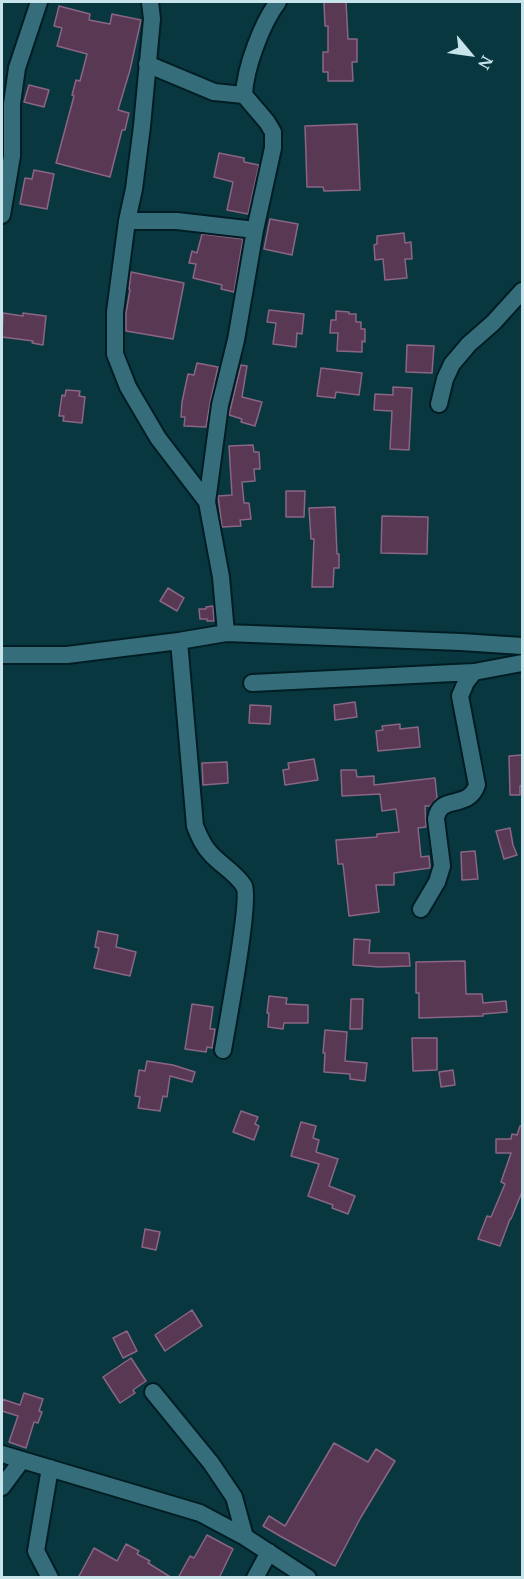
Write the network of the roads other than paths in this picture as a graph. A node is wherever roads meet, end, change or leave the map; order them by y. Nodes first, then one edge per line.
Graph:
1 (39, 2) edge
2 (150, 2) edge
3 (278, 2) edge
4 (147, 64) junction
5 (244, 95) junction
6 (2, 215) edge
7 (127, 221) junction
8 (255, 230) junction
9 (522, 291) edge
10 (439, 404) dead end
11 (207, 502) junction
12 (226, 633) junction
13 (179, 641) junction
14 (522, 646) edge
15 (2, 655) edge
16 (522, 663) edge
17 (474, 672) junction
18 (252, 683) dead end
19 (421, 909) dead end
20 (223, 1050) dead end
21 (153, 1392) dead end
22 (2, 1454) edge
23 (22, 1460) junction
24 (50, 1468) junction
25 (2, 1487) edge
26 (245, 1537) junction
27 (269, 1552) junction
28 (50, 1578) edge
29 (255, 1578) edge
30 (308, 1578) edge

1 - 6 street
2 - 4 street
3 - 5 street
4 - 5 street
4 - 7 street
5 - 8 street
7 - 8 street
7 - 11 street
8 - 11 street
9 - 10 street
11 - 12 street
12 - 13 street
12 - 14 street
13 - 15 street
13 - 20 street
16 - 17 street
17 - 18 street
17 - 19 street
21 - 26 street
22 - 23 street
23 - 24 street
23 - 25 street
24 - 26 street
24 - 28 street
26 - 27 street
27 - 29 street
27 - 30 street

